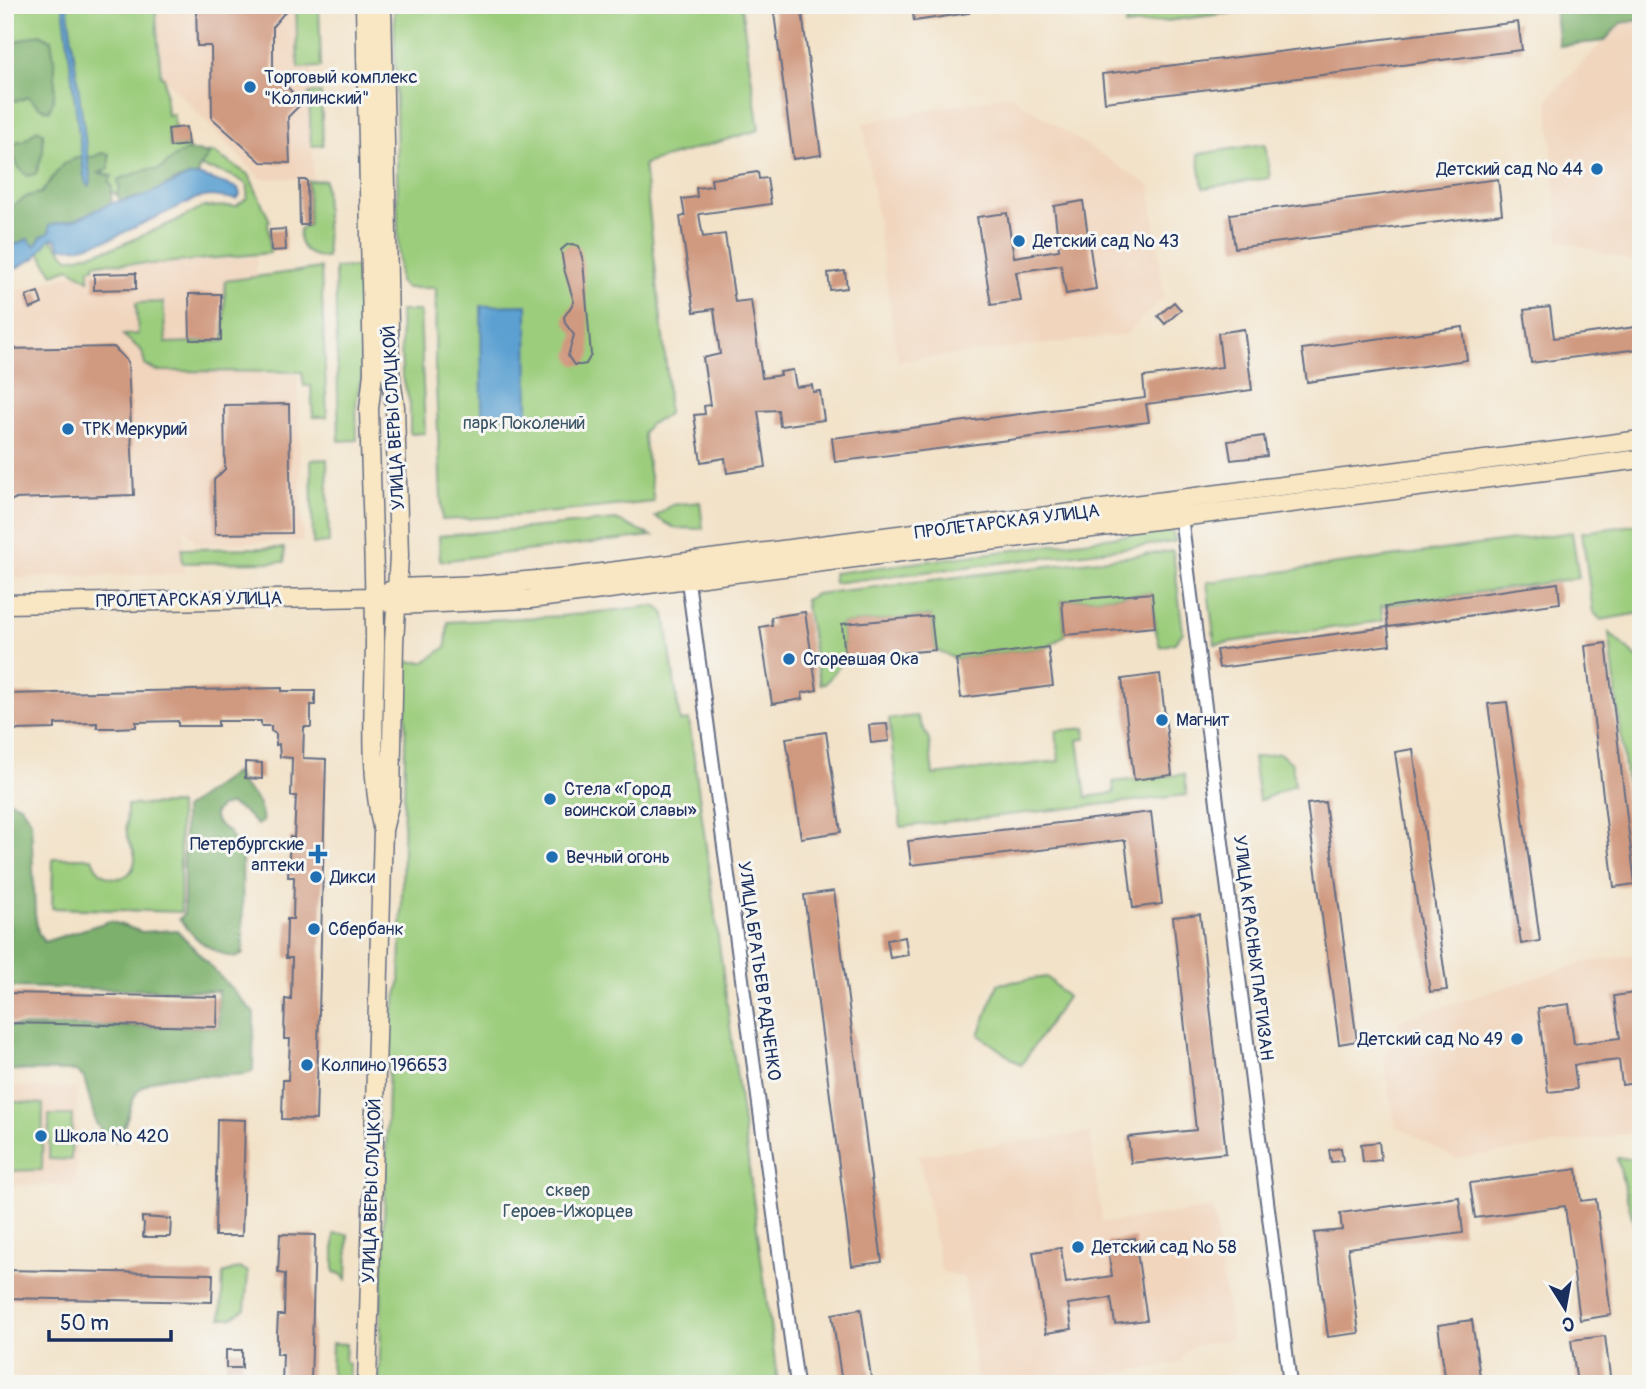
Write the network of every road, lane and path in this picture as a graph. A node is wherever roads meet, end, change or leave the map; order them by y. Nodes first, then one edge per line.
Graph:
1 (365, 5) edge
2 (382, 5) edge
3 (1641, 440) edge
4 (1641, 459) edge
5 (1181, 516) junction
6 (687, 572) junction
7 (397, 596) junction
8 (374, 597) junction
9 (5, 604) edge
10 (383, 830) junction
11 (367, 1384) edge
12 (797, 1384) edge
13 (1290, 1384) edge

1 - 8 main road, УЛИЦА ВЕРЫ СЛУЦКОЙ
2 - 7 main road, УЛИЦА ВЕРЫ СЛУЦКОЙ
3 - 6 main road, ПРОЛЕТАРСКАЯ УЛИЦА
4 - 5 main road, ПРОЛЕТАРСКАЯ УЛИЦА
5 - 6 main road, ПРОЛЕТАРСКАЯ УЛИЦА
5 - 13 street, УЛИЦА КРАСНЫХ ПАРТИЗАН
6 - 7 main road, ПРОЛЕТАРСКАЯ УЛИЦА
6 - 12 street, УЛИЦА БРАТЬЕВ РАДЧЕНКО
7 - 8 main road, ПРОЛЕТАРСКАЯ УЛИЦА
7 - 10 main road, УЛИЦА ВЕРЫ СЛУЦКОЙ
8 - 9 main road, ПРОЛЕТАРСКАЯ УЛИЦА
8 - 10 main road, УЛИЦА ВЕРЫ СЛУЦКОЙ
10 - 11 main road, УЛИЦА ВЕРЫ СЛУЦКОЙ

